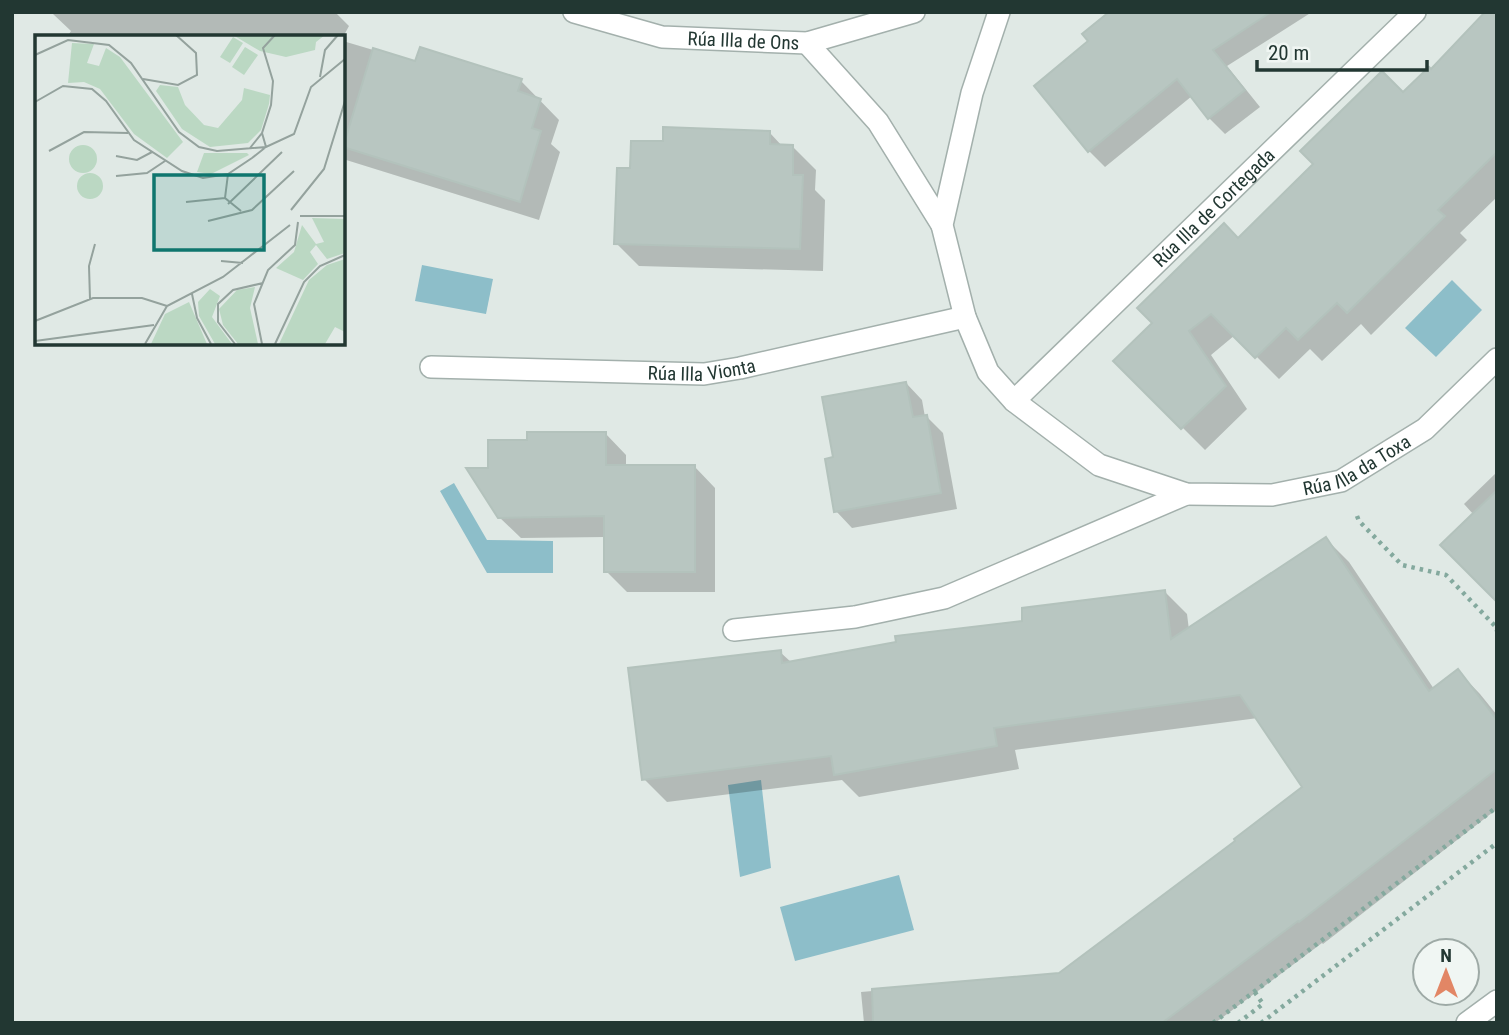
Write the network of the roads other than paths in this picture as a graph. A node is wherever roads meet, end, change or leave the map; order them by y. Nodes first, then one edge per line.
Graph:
1 (574, 12) edge
2 (914, 12) edge
3 (999, 12) edge
4 (1415, 12) edge
5 (807, 43) junction
6 (942, 225) junction
7 (965, 317) junction
8 (1497, 359) edge
9 (432, 367) dead end
10 (1014, 401) junction
11 (1186, 494) junction
12 (734, 630) dead end
13 (1497, 1001) edge
14 (1467, 1023) edge

1 - 5 street, Rúa Illa de Ons
2 - 5 street, Rúa Illa de Ons
3 - 6 street
4 - 10 street, Rúa Illa de Cortegada
5 - 6 street
6 - 7 street
7 - 9 street, Rúa Illa Vionta
7 - 10 street
8 - 11 street, Rúa Illa da Toxa
10 - 11 street
11 - 12 street
13 - 14 street

